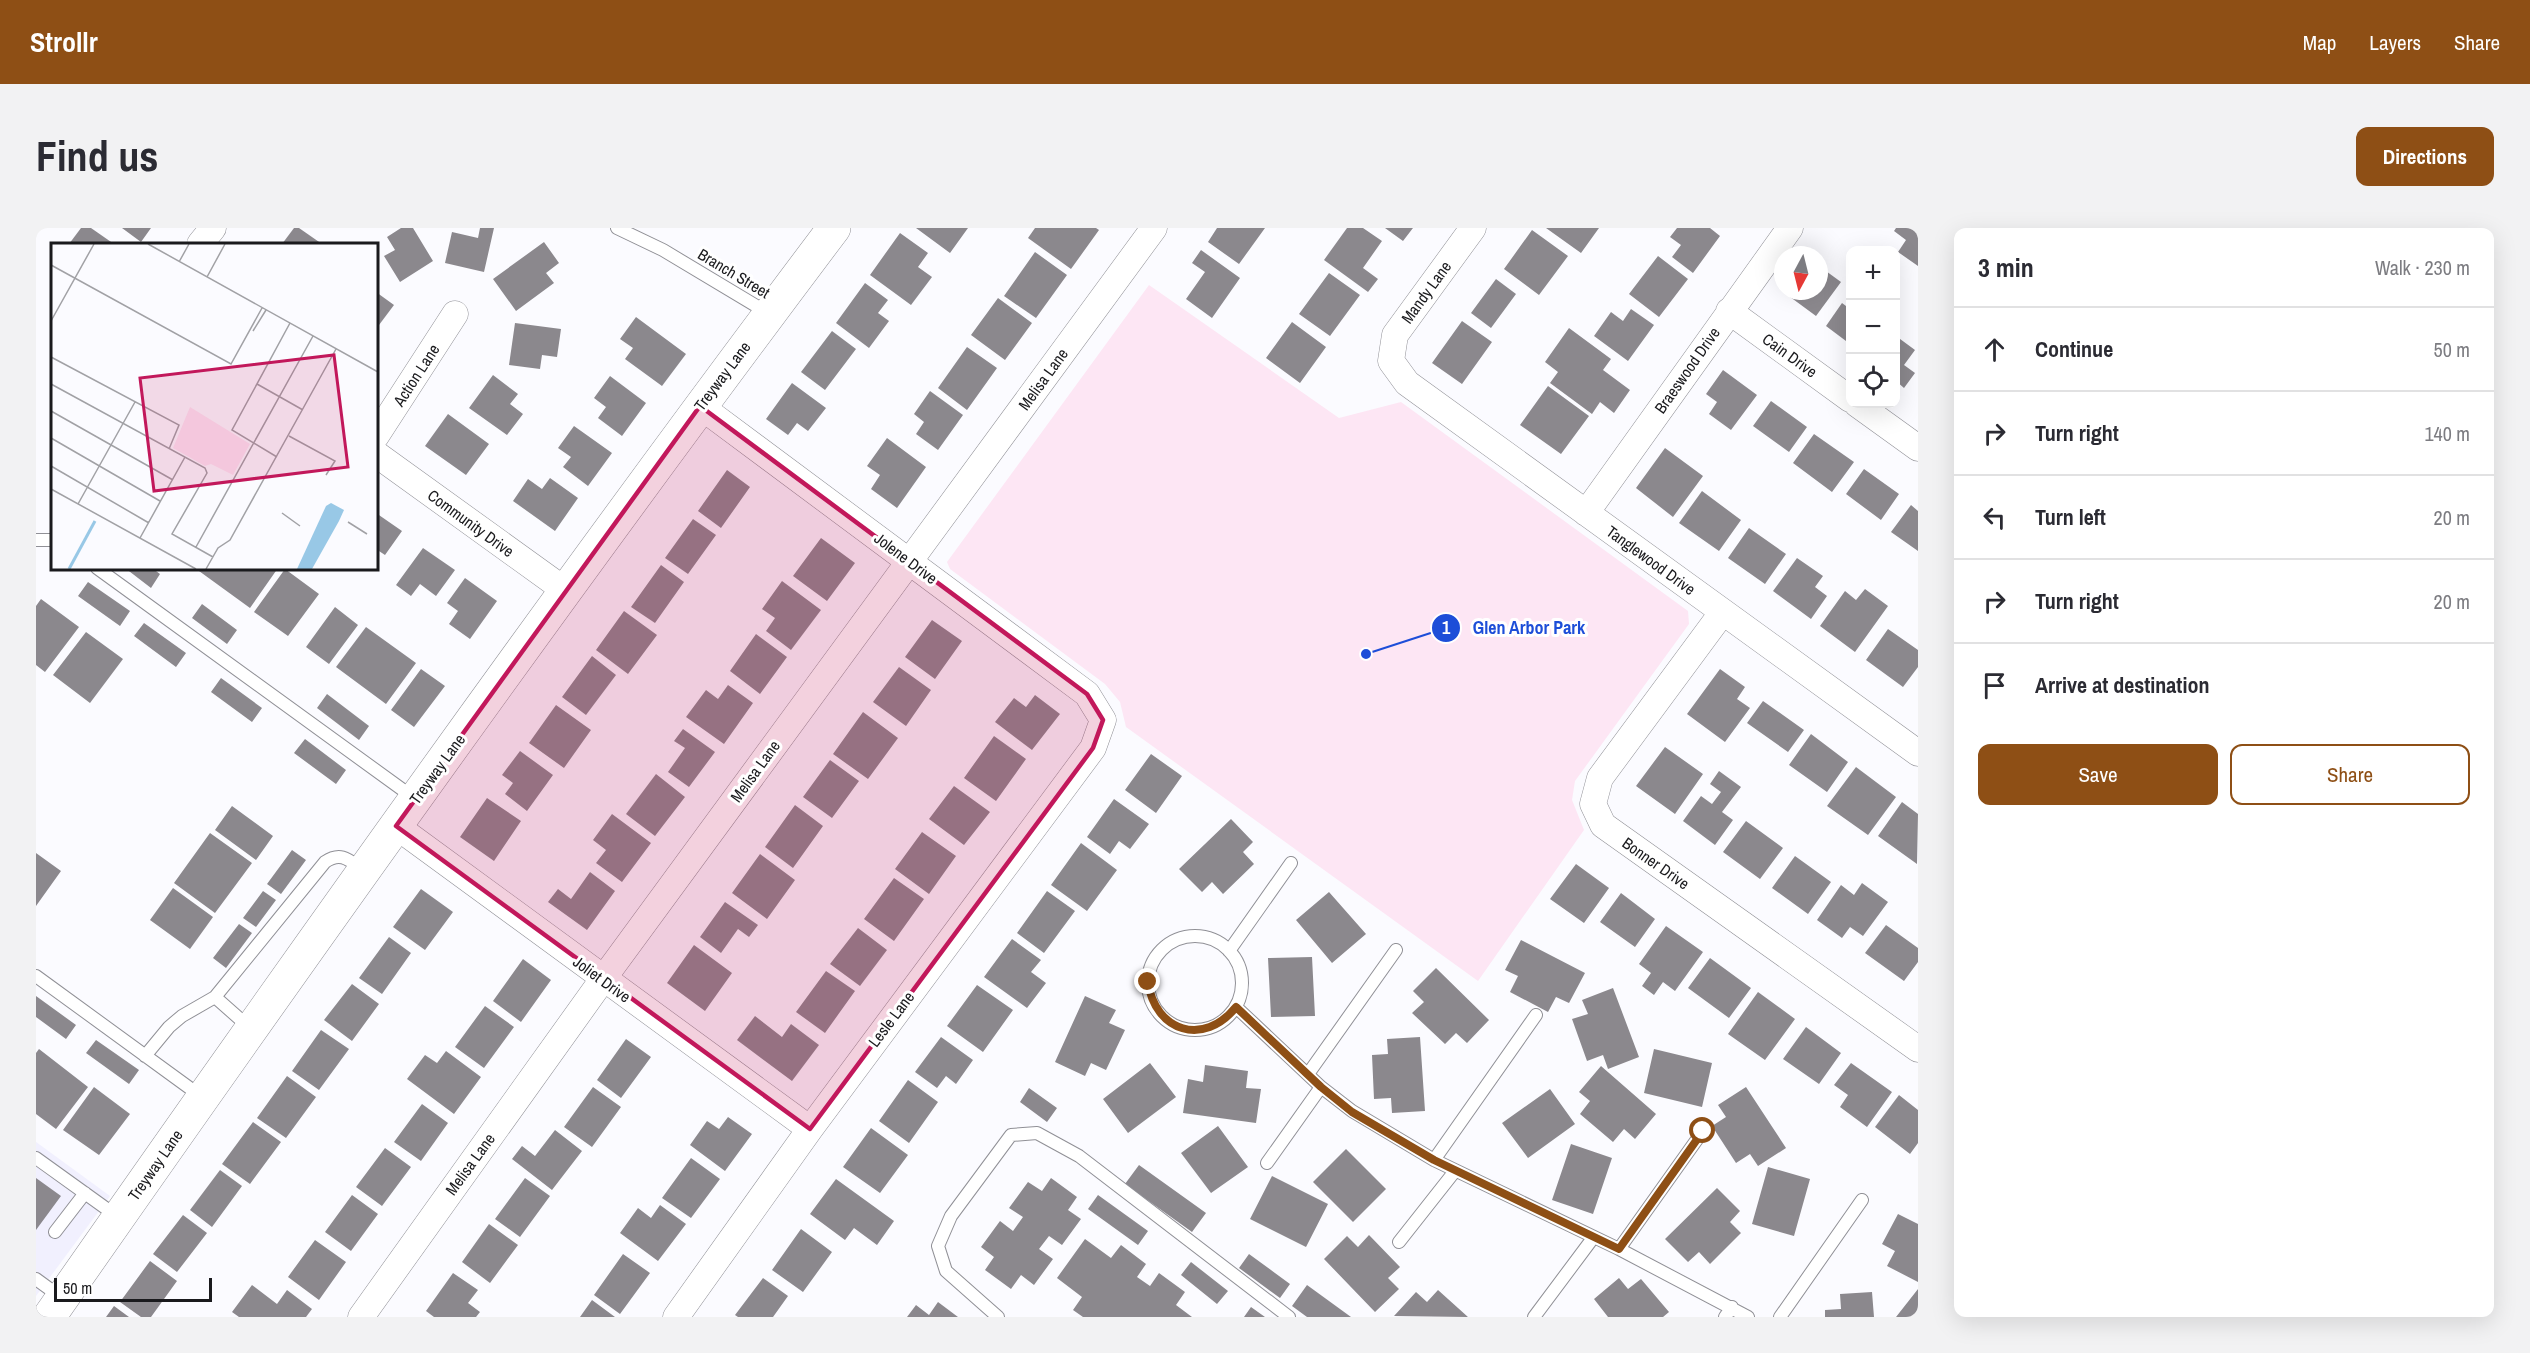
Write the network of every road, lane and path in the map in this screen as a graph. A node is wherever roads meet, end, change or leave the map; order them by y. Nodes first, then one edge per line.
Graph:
1 (213, 228) edge
2 (619, 228) edge
3 (834, 228) edge
4 (1154, 228) edge
5 (1473, 228) edge
6 (1790, 228) edge
7 (201, 243) edge
8 (1729, 311) junction
9 (455, 314) dead end
10 (770, 314) junction
11 (1391, 361) joint
12 (1846, 395) edge
13 (700, 406) junction
14 (1863, 408) edge
15 (378, 433) edge
16 (1918, 448) edge
17 (378, 455) edge
18 (1586, 513) junction
19 (909, 560) junction
20 (100, 570) edge
21 (566, 591) junction
22 (1722, 613) junction
23 (1103, 720) joint
24 (1918, 753) edge
25 (415, 799) junction
26 (396, 826) junction
27 (1291, 862) dead end
28 (364, 871) junction
29 (1396, 950) dead end
30 (1229, 951) junction
31 (36, 976) edge
32 (603, 979) junction
33 (215, 997) junction
34 (1236, 1007) junction
35 (1536, 1015) dead end
36 (251, 1029) junction
37 (1918, 1049) edge
38 (145, 1056) junction
39 (1308, 1074) junction
40 (1321, 1087) junction
41 (202, 1098) junction
42 (810, 1129) junction
43 (1703, 1131) dead end
44 (36, 1158) edge
45 (1434, 1160) junction
46 (1266, 1162) dead end
47 (1455, 1171) junction
48 (85, 1193) junction
49 (1862, 1200) dead end
50 (118, 1217) junction
51 (55, 1232) dead end
52 (1593, 1238) junction
53 (1399, 1242) dead end
54 (1619, 1249) junction
55 (36, 1279) edge
56 (55, 1307) edge
57 (1728, 1312) edge
58 (361, 1317) edge
59 (676, 1317) edge
60 (998, 1317) edge
61 (1289, 1317) edge
62 (1534, 1317) edge
63 (1748, 1317) edge
64 (1780, 1317) edge

1 - 7 street
2 - 10 lane, Branch Street
3 - 10 street, Treyway Lane
4 - 19 street, Melisa Lane
5 - 11 street, Mandy Lane
6 - 8 street, Braeswood Drive
8 - 12 street, Cain Drive
8 - 18 street, Braeswood Drive
9 - 15 street, Action Lane
10 - 13 street, Treyway Lane
11 - 18 street, Tanglewood Drive
13 - 19 street, Jolene Drive
13 - 21 street, Treyway Lane
14 - 16 street
17 - 21 street, Community Drive
18 - 22 street, Tanglewood Drive
19 - 23 street, Jolene Drive
19 - 32 street, Melisa Lane
20 - 25 lane
21 - 25 street, Treyway Lane
22 - 24 street, Tanglewood Drive
22 - 37 street, Bonner Drive
23 - 42 street, Lesle Lane
25 - 26 street, Treyway Lane
26 - 28 street, Treyway Lane
26 - 32 street, Joliet Drive
27 - 30 lane
28 - 33 lane
28 - 36 street, Treyway Lane
29 - 39 lane
30 - 34 lane
30 - 34 lane
31 - 38 lane
32 - 42 street, Joliet Drive
32 - 58 street, Melisa Lane
33 - 36 lane
33 - 38 lane
34 - 39 lane
35 - 45 lane
36 - 41 street, Treyway Lane
38 - 41 lane
39 - 40 lane
40 - 45 lane
40 - 46 lane
41 - 50 street, Treyway Lane
42 - 59 street, Lesle Lane
43 - 54 lane
44 - 48 lane
45 - 47 lane
47 - 52 lane
47 - 53 lane
48 - 50 lane
48 - 51 lane
49 - 64 lane
50 - 56 street, Treyway Lane
52 - 54 lane
52 - 62 lane
54 - 57 lane
55 - 56 lane
57 - 63 lane
60 - 61 lane

